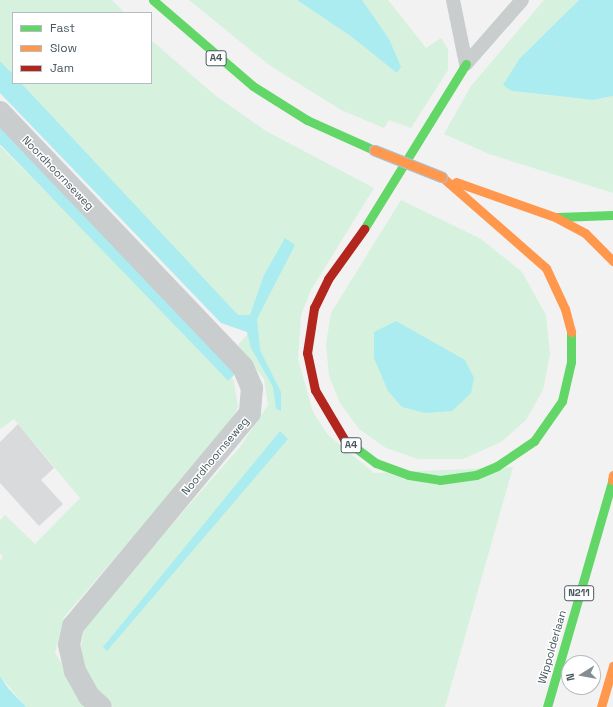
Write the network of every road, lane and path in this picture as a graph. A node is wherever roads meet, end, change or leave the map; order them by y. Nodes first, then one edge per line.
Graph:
1 (152, 0) edge
2 (453, 0) edge
3 (522, 0) edge
4 (466, 64) junction
5 (0, 112) edge
6 (442, 177) junction
7 (613, 215) edge
8 (555, 217) junction
9 (613, 261) edge
10 (613, 477) edge
11 (613, 666) edge
12 (100, 707) edge
13 (547, 707) edge
14 (601, 707) edge

1 - 6 main road, A4, bridge
2 - 4 lane
3 - 4 lane, A4
4 - 6 main road, A4
5 - 12 street, Noordhoornseweg
6 - 8 main road, A4
7 - 8 main road, A4
8 - 9 main road, A4
10 - 13 main road, Wippolderlaan / N211
11 - 14 main road

